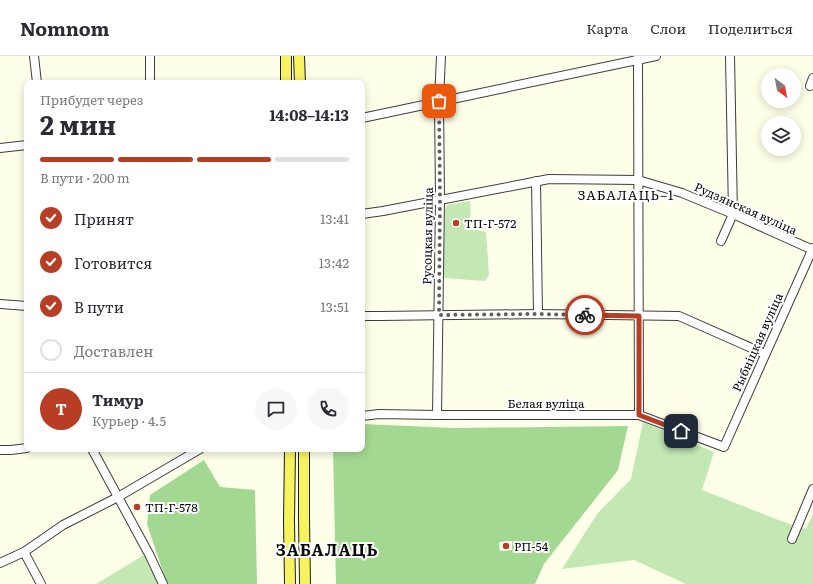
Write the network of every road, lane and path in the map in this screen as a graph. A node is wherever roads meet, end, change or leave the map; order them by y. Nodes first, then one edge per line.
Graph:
1 (34, 56) edge
2 (150, 56) edge
3 (286, 56) edge
4 (299, 56) edge
5 (441, 56) edge
6 (656, 56) edge
7 (730, 56) edge
8 (638, 58) edge
9 (37, 80) edge
10 (150, 80) edge
11 (286, 80) edge
12 (300, 80) edge
13 (439, 101) junction
14 (365, 117) edge
15 (24, 145) edge
16 (0, 148) edge
17 (638, 180) junction
18 (536, 181) junction
19 (440, 199) junction
20 (365, 214) edge
21 (733, 214) junction
22 (721, 241) dead end
23 (813, 249) edge
24 (0, 304) edge
25 (24, 306) edge
26 (538, 314) junction
27 (439, 315) junction
28 (365, 316) edge
29 (639, 316) junction
30 (765, 354) junction
31 (437, 415) junction
32 (639, 415) junction
33 (365, 416) edge
34 (724, 447) joint
35 (24, 448) edge
36 (0, 450) edge
37 (94, 452) edge
38 (195, 452) edge
39 (290, 452) edge
40 (304, 452) edge
41 (813, 489) edge
42 (118, 497) junction
43 (792, 539) dead end
44 (24, 552) junction
45 (0, 563) edge
46 (41, 584) edge
47 (163, 584) edge
48 (290, 584) edge
49 (305, 584) edge

1 - 9 street
2 - 10 street
3 - 11 main road
4 - 12 main road
5 - 13 street, Русоцкая вуліца
6 - 8 street
7 - 21 street
8 - 13 street
8 - 17 street
13 - 14 street
13 - 19 street, Русоцкая вуліца
15 - 16 street
17 - 18 street, Рудзянская вуліца
17 - 21 street, Рудзянская вуліца
17 - 29 street
18 - 19 street, Рудзянская вуліца
18 - 26 street
19 - 20 street, Рудзянская вуліца
19 - 27 street, Русоцкая вуліца
21 - 22 street
21 - 23 street, Рудзянская вуліца
23 - 30 street, Рыбніцкая вуліца
24 - 25 street
26 - 27 street
26 - 29 street
27 - 28 street
27 - 31 street, Русоцкая вуліца
29 - 30 street
29 - 32 street
30 - 34 street, Рыбніцкая вуліца
31 - 32 street, Белая вуліца
31 - 33 street, Белая вуліца
32 - 34 street, Белая вуліца
35 - 36 street
37 - 42 street
38 - 42 street
39 - 48 main road
40 - 49 main road
41 - 43 street
42 - 44 street
42 - 47 street
44 - 45 street
44 - 46 street

